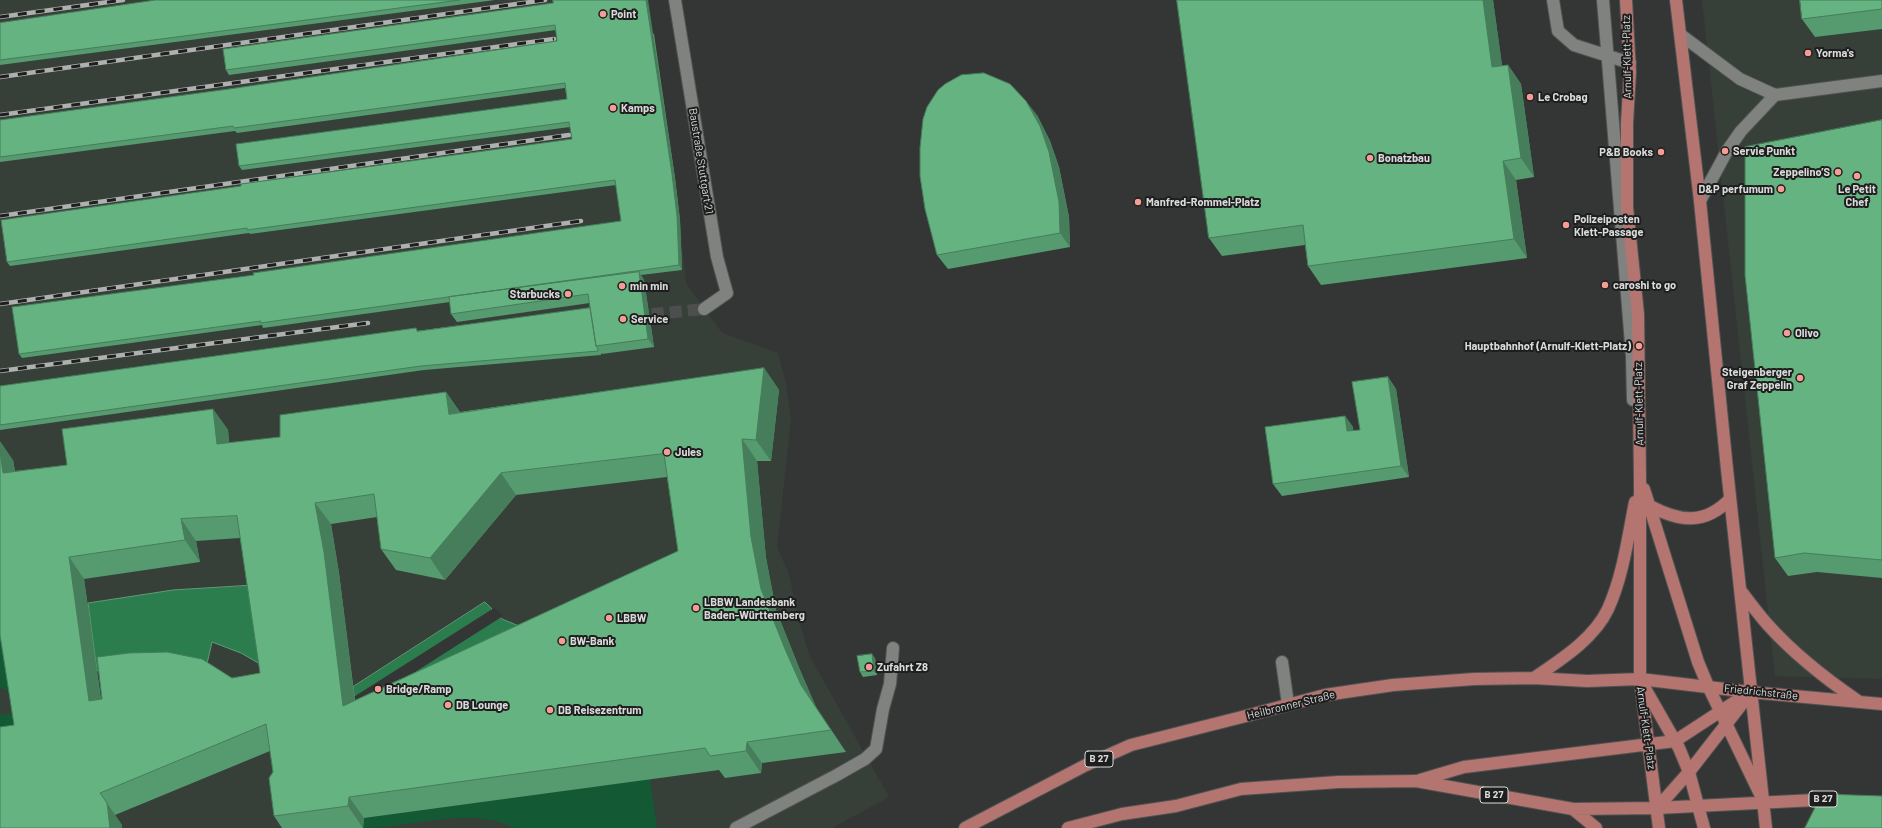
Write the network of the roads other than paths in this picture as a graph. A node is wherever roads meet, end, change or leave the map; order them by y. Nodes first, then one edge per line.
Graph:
1 (675, 0) edge
2 (1553, 0) edge
3 (1603, 0) edge
4 (1626, 0) edge
5 (1676, 0) edge
6 (1681, 35) junction
7 (1607, 56) junction
8 (1630, 63) junction
9 (1882, 81) edge
10 (1775, 95) junction
11 (1700, 202) junction
12 (704, 309) tunnel mouth
13 (1640, 480) junction
14 (1730, 499) junction
15 (1636, 500) junction
16 (1650, 506) junction
17 (1741, 591) junction
18 (893, 648) dead end
19 (1282, 662) dead end
20 (1534, 678) junction
21 (1637, 679) junction
22 (1708, 686) junction
23 (1750, 692) junction
24 (1859, 702) junction
25 (1288, 704) junction
26 (1882, 704) edge
27 (1720, 712) junction
28 (1726, 724) junction
29 (1675, 741) junction
30 (1649, 745) junction
31 (1689, 772) junction
32 (1416, 781) junction
33 (1847, 799) edge
34 (1764, 802) junction
35 (1699, 806) junction
36 (1657, 808) junction
37 (1572, 809) junction
38 (736, 828) edge
39 (965, 828) edge
40 (1068, 828) edge
41 (1596, 828) edge
42 (1659, 828) edge
43 (1704, 828) edge
44 (1766, 828) edge

1 - 12 street, Baustraße Stuttgart 21
2 - 7 street
3 - 7 street
4 - 8 main road, Arnulf-Klett-Platz
5 - 6 main road
6 - 10 street
6 - 11 main road
7 - 8 street
7 - 15 street
8 - 13 main road, Arnulf-Klett-Platz
9 - 10 street
10 - 11 street
11 - 14 main road
13 - 15 main road
13 - 16 main road
13 - 21 main road, Arnulf-Klett-Platz
14 - 16 main road
14 - 17 main road
15 - 20 main road
15 - 21 street
16 - 22 main road
17 - 23 main road
17 - 24 main road
18 - 38 street
19 - 25 street
20 - 21 main road, Heilbronner Straße / B 27
20 - 25 main road, Heilbronner Straße / B 27
21 - 22 main road, Friedrichstraße / B 27
21 - 29 main road
21 - 30 main road, Arnulf-Klett-Platz
22 - 23 main road, Friedrichstraße / B 27
22 - 27 main road
23 - 24 main road, Friedrichstraße / B 27
23 - 27 main road
23 - 28 main road
23 - 34 main road
24 - 26 main road, Friedrichstraße / B 27
25 - 39 main road, Heilbronner Straße / B 27
27 - 28 main road
27 - 29 main road
28 - 31 main road
28 - 34 main road
29 - 30 main road
29 - 31 main road
30 - 32 main road
30 - 36 main road, Arnulf-Klett-Platz
31 - 35 main road
31 - 36 main road
32 - 37 main road, B 27
32 - 40 main road, B 27
33 - 34 main road, B 27
34 - 35 main road, B 27
34 - 44 main road
35 - 36 main road, B 27
35 - 43 main road
36 - 37 main road, B 27
36 - 42 main road, Arnulf-Klett-Platz
37 - 41 main road

